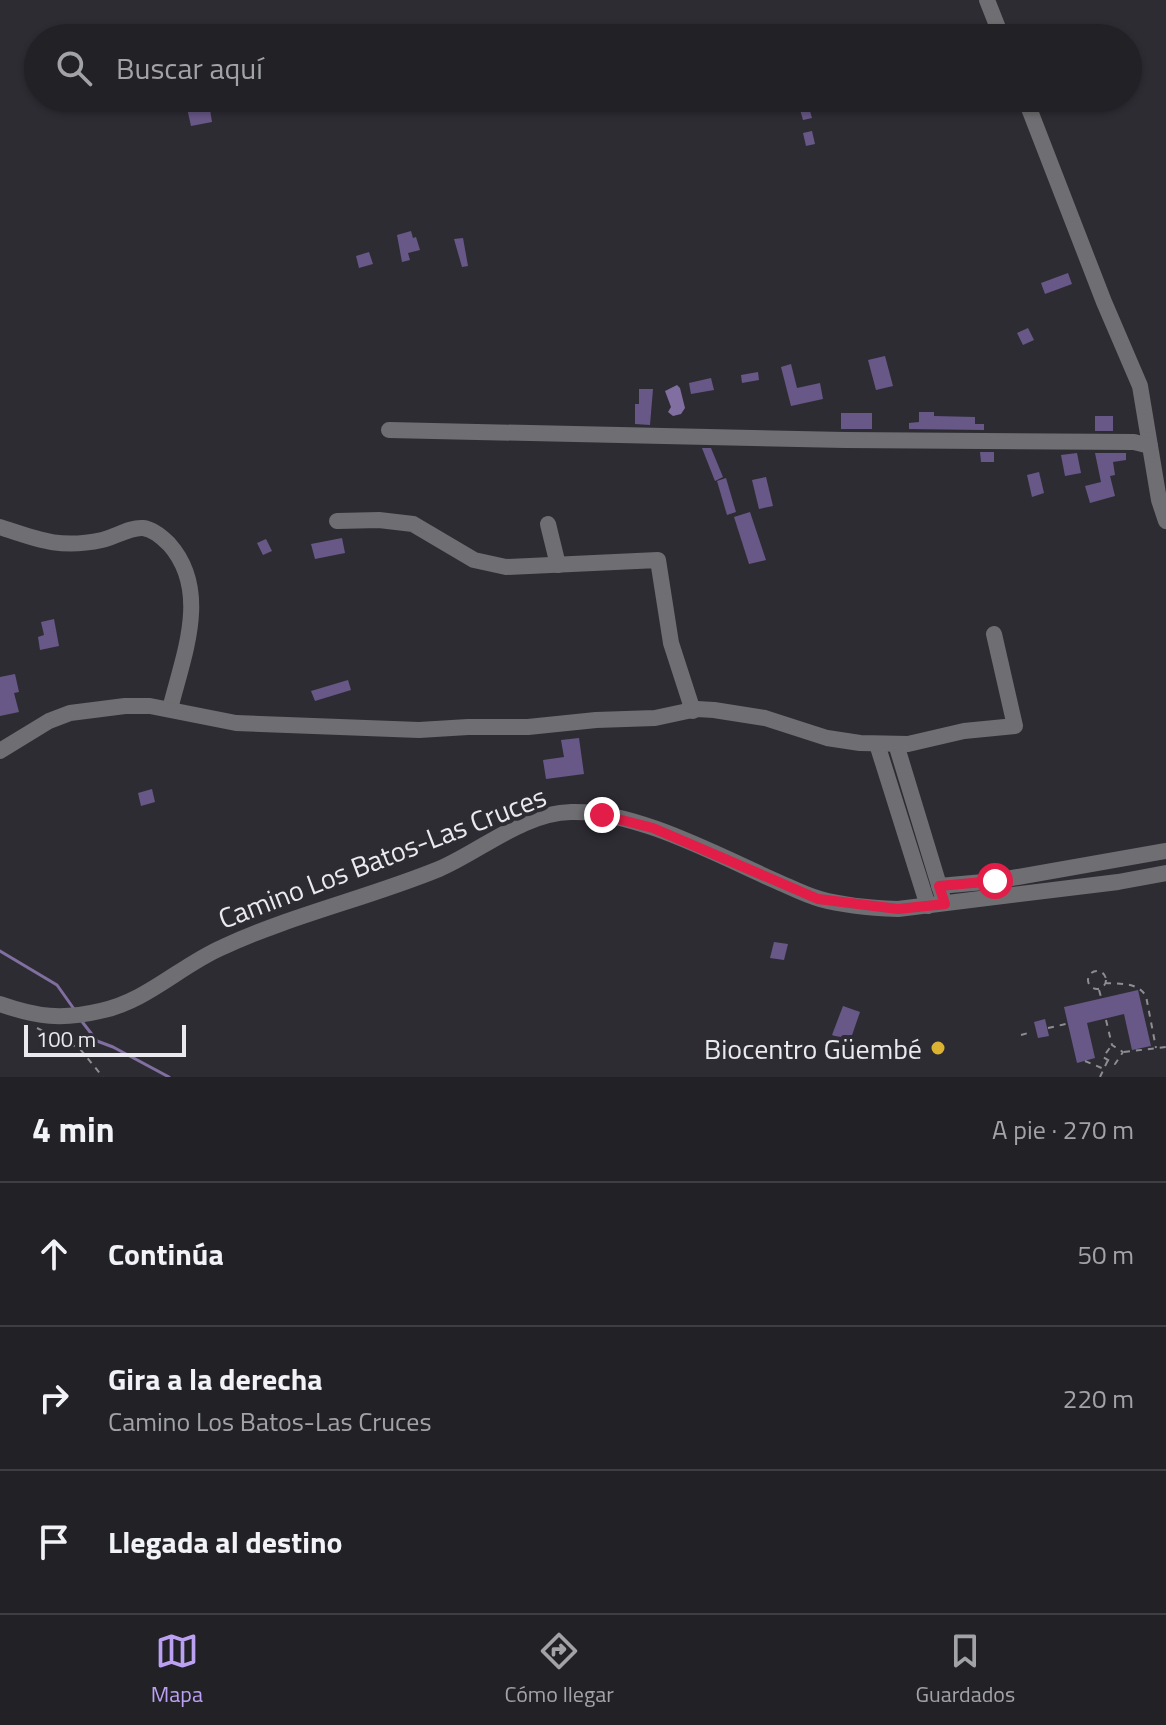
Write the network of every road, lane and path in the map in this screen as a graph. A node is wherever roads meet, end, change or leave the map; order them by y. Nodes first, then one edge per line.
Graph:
1 (987, 0) edge
2 (996, 24) edge
3 (1030, 112) edge
4 (389, 430) dead end
5 (1150, 446) junction
6 (337, 521) dead end
7 (1166, 521) edge
8 (548, 524) dead end
9 (0, 527) edge
10 (558, 565) junction
11 (994, 634) dead end
12 (170, 709) junction
13 (693, 711) junction
14 (877, 744) junction
15 (896, 744) junction
16 (0, 751) edge
17 (1166, 851) edge
18 (1166, 873) edge
19 (1020, 877) junction
20 (939, 886) junction
21 (1033, 892) junction
22 (945, 904) junction
23 (928, 906) junction
24 (1105, 983) junction
25 (1099, 989) junction
26 (1101, 997) dead end
27 (0, 1004) edge
28 (27, 1014) junction
29 (1106, 1020) dead end
30 (1066, 1024) dead end
31 (1048, 1028) dead end
32 (1028, 1033) dead end
33 (1021, 1035) dead end
34 (1112, 1045) junction
35 (1166, 1047) edge
36 (1156, 1048) junction
37 (1123, 1052) junction
38 (1108, 1060) junction
39 (1085, 1061) dead end
40 (1104, 1069) junction
41 (103, 1077) edge
42 (1094, 1077) edge
43 (1100, 1077) edge

1 - 2 street
3 - 5 street
4 - 5 street
5 - 7 street
6 - 10 street
8 - 10 street
9 - 12 street
10 - 13 street
11 - 15 street
12 - 13 street
12 - 16 street
13 - 14 street
14 - 15 street
14 - 23 street
15 - 20 street
17 - 19 street
18 - 21 street, Camino Los Batos-Las Cruces
19 - 20 street
19 - 21 street
20 - 22 street
21 - 22 street, Camino Los Batos-Las Cruces
22 - 23 street, Camino Los Batos-Las Cruces
23 - 28 street, Camino Los Batos-Las Cruces
24 - 25 path
24 - 25 path
24 - 36 path
25 - 26 path
27 - 28 street, Camino Los Batos-Las Cruces
28 - 41 path
29 - 34 path
30 - 31 path
32 - 33 path
34 - 37 path
34 - 38 path
35 - 36 path
36 - 37 path
37 - 38 path
38 - 40 path
39 - 40 path
40 - 43 path
42 - 43 path

